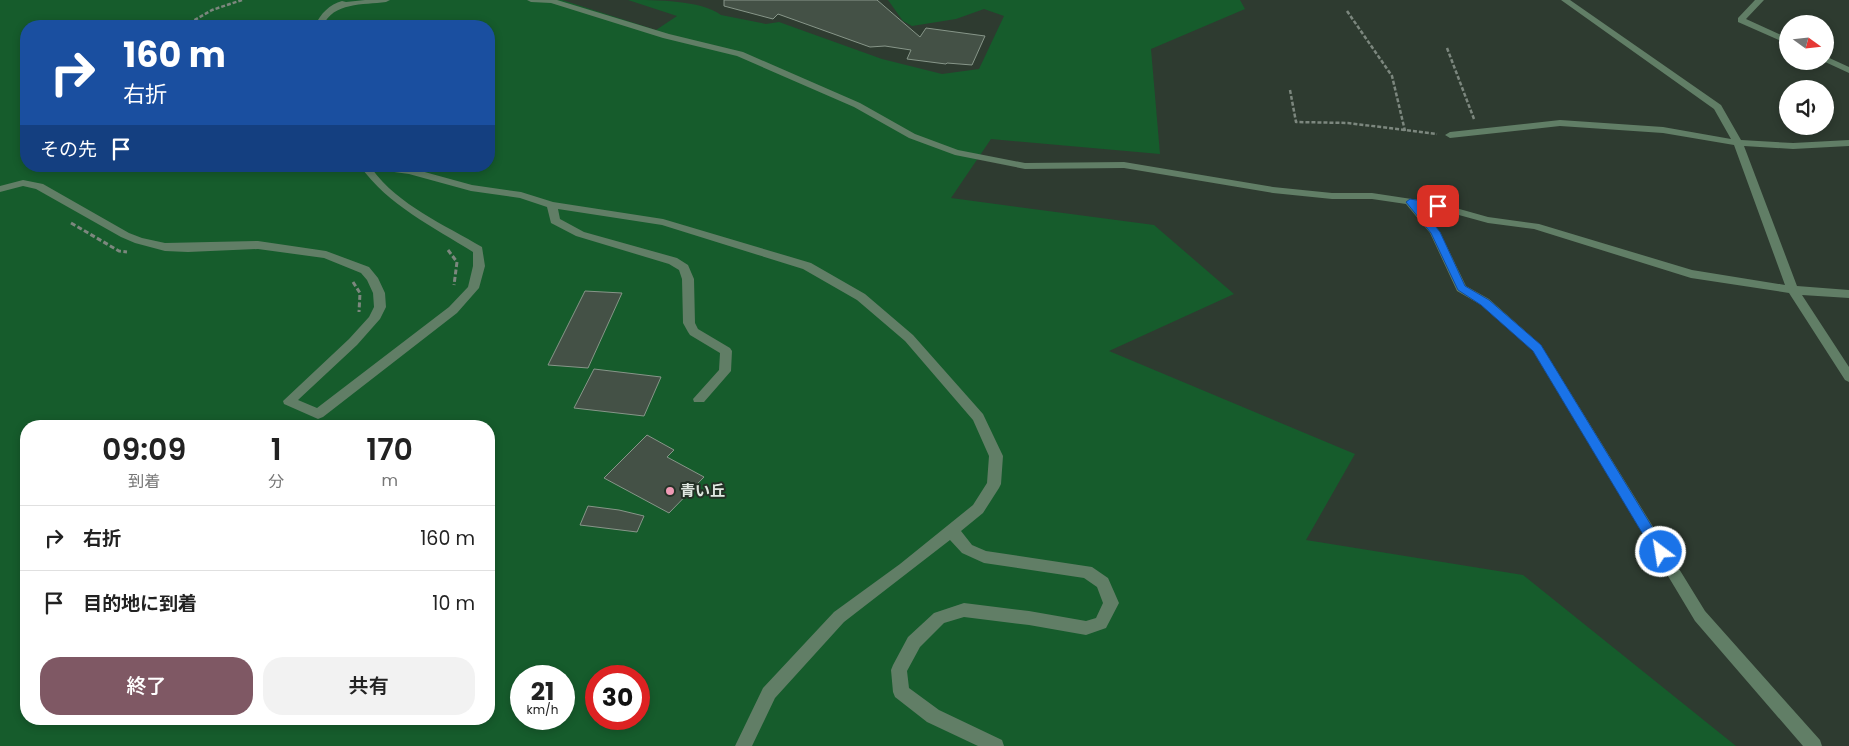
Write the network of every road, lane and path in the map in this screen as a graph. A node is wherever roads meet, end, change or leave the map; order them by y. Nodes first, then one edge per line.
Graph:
1 (242, 0) edge
2 (349, 0) edge
3 (383, 0) edge
4 (531, 0) edge
5 (1564, 0) edge
6 (1760, 0) edge
7 (336, 6) junction
8 (1347, 12) dead end
9 (194, 20) edge
10 (321, 20) edge
11 (1779, 38) edge
12 (1447, 48) dead end
13 (1834, 63) edge
14 (1849, 70) edge
15 (1290, 90) dead end
16 (1405, 131) junction
17 (1478, 132) junction
18 (1450, 135) joint
19 (1738, 143) junction
20 (1849, 143) edge
21 (369, 172) edge
22 (410, 172) edge
23 (0, 189) edge
24 (1410, 202) junction
25 (552, 204) junction
26 (67, 221) dead end
27 (446, 247) dead end
28 (128, 253) dead end
29 (346, 278) dead end
30 (453, 288) dead end
31 (1792, 290) junction
32 (1849, 294) edge
33 (354, 320) dead end
34 (1849, 377) edge
35 (699, 398) dead end
36 (951, 530) junction
37 (743, 746) edge
38 (996, 746) edge
39 (1814, 746) edge

1 - 9 path
2 - 7 street
3 - 7 street
4 - 24 street
5 - 19 street
6 - 11 street
7 - 10 street
8 - 16 path
12 - 17 path
13 - 14 street
15 - 16 path
16 - 18 path
17 - 18 street
17 - 19 street
19 - 20 street
19 - 31 street
21 - 23 street
22 - 25 street
24 - 31 street
24 - 39 street
25 - 35 street
25 - 36 street
26 - 28 path
27 - 30 path
29 - 33 path
31 - 32 street
31 - 34 street
36 - 37 street
36 - 38 street

